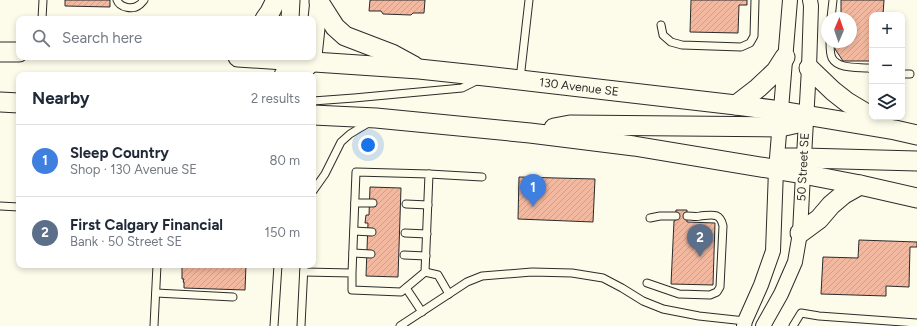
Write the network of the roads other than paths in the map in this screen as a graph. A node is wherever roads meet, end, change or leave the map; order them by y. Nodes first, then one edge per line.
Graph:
1 (43, 0) edge
2 (117, 0) edge
3 (144, 0) edge
4 (276, 0) edge
5 (291, 0) edge
6 (529, 0) edge
7 (755, 0) edge
8 (790, 0) edge
9 (833, 0) edge
10 (319, 1) edge
11 (812, 2) edge
12 (832, 12) edge
13 (42, 16) edge
14 (267, 16) edge
15 (290, 16) edge
16 (661, 25) dead end
17 (316, 27) edge
18 (831, 48) edge
19 (786, 57) junction
20 (251, 60) edge
21 (312, 62) edge
22 (287, 68) edge
23 (809, 68) junction
24 (869, 68) edge
25 (419, 69) junction
26 (485, 76) junction
27 (520, 80) junction
28 (316, 101) edge
29 (0, 102) edge
30 (16, 103) edge
31 (736, 105) junction
32 (316, 114) edge
33 (806, 115) junction
34 (869, 115) edge
35 (376, 118) junction
36 (780, 119) junction
37 (877, 120) edge
38 (895, 130) junction
39 (530, 133) junction
40 (917, 135) edge
41 (917, 161) edge
42 (803, 166) junction
43 (776, 170) junction
44 (429, 174) junction
45 (482, 178) dead end
46 (860, 185) junction
47 (316, 187) edge
48 (917, 198) edge
49 (355, 203) junction
50 (373, 203) dead end
51 (406, 204) dead end
52 (428, 205) junction
53 (0, 206) edge
54 (16, 207) edge
55 (676, 216) dead end
56 (687, 216) dead end
57 (650, 218) dead end
58 (354, 231) junction
59 (372, 232) dead end
60 (405, 233) dead end
61 (800, 233) junction
62 (427, 234) junction
63 (353, 253) junction
64 (371, 254) dead end
65 (404, 255) dead end
66 (426, 256) junction
67 (157, 268) edge
68 (278, 268) edge
69 (304, 268) edge
70 (426, 272) junction
71 (352, 273) junction
72 (647, 283) dead end
73 (406, 288) junction
74 (156, 294) junction
75 (449, 294) junction
76 (233, 297) dead end
77 (422, 312) junction
78 (745, 323) edge
79 (917, 323) edge
80 (154, 326) edge
81 (274, 326) edge
82 (301, 326) edge
83 (400, 326) edge
84 (763, 326) edge
85 (792, 326) edge

1 - 13 lane
2 - 3 lane
4 - 14 main road
5 - 15 street
6 - 27 lane
7 - 16 lane
8 - 19 street
9 - 12 lane
10 - 17 street
10 - 25 main road
11 - 23 street, 50 Street SE
18 - 24 lane
19 - 31 main road
19 - 36 street
20 - 22 main road
21 - 22 main road
21 - 25 main road, 130 Avenue SE
23 - 33 street, 50 Street SE
23 - 34 main road
25 - 26 main road, 130 Avenue SE
26 - 27 main road, 130 Avenue SE
26 - 28 lane
27 - 31 main road, 130 Avenue SE
29 - 30 main road
31 - 36 main road, 130 Avenue SE
32 - 35 main road
33 - 36 main road
33 - 38 main road
33 - 42 street, 50 Street SE
35 - 39 main road
35 - 47 lane
36 - 39 main road
36 - 43 street
37 - 38 main road
38 - 40 main road
39 - 43 main road
41 - 42 main road
42 - 43 main road
42 - 46 main road
42 - 61 street, 50 Street SE
43 - 78 street
44 - 45 lane
44 - 49 lane
44 - 52 lane
46 - 48 main road
46 - 61 main road
49 - 50 lane
49 - 58 lane
51 - 52 lane
52 - 62 lane
53 - 54 lane
55 - 57 lane
56 - 72 lane
58 - 59 lane
58 - 63 lane
60 - 62 lane
61 - 84 street, 50 Street SE
62 - 66 lane
63 - 64 lane
63 - 71 lane
65 - 66 lane
66 - 70 lane
67 - 74 lane
68 - 81 lane
69 - 71 lane
69 - 82 lane
70 - 73 lane
70 - 75 lane
71 - 73 lane
73 - 77 lane
74 - 76 lane
74 - 80 lane
75 - 77 lane
75 - 78 lane
77 - 83 lane
79 - 85 lane

